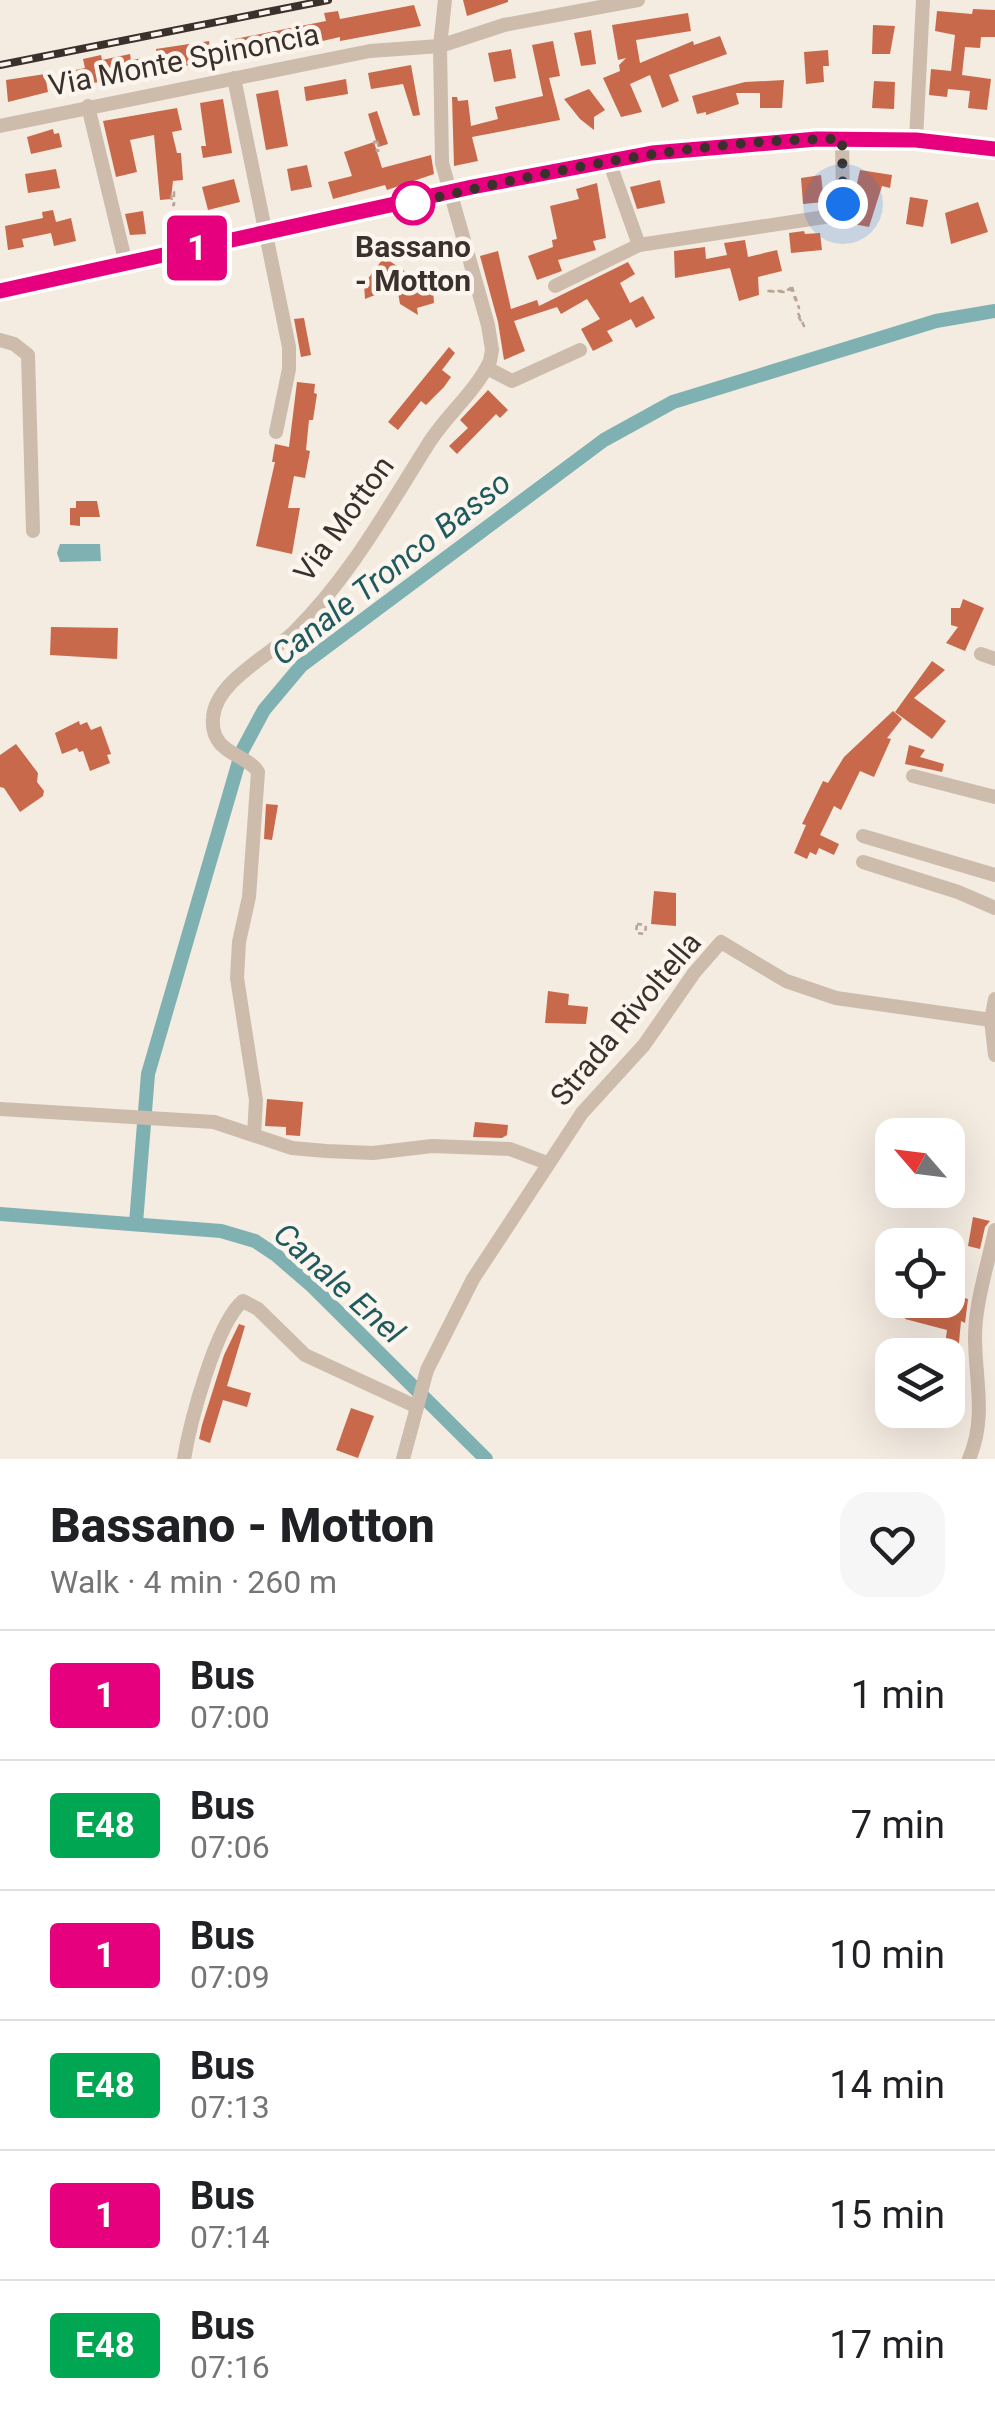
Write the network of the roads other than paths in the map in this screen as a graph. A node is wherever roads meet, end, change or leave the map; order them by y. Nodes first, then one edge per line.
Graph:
1 (445, 0) edge
2 (638, 0) edge
3 (924, 0) edge
4 (440, 46) junction
5 (234, 78) junction
6 (88, 106) junction
7 (0, 126) edge
8 (842, 139) junction
9 (916, 140) junction
10 (995, 148) edge
11 (609, 161) junction
12 (451, 194) junction
13 (267, 232) junction
14 (639, 245) junction
15 (126, 264) junction
16 (555, 286) dead end
17 (0, 291) edge
18 (0, 340) edge
19 (580, 350) dead end
20 (486, 368) junction
21 (276, 432) dead end
22 (33, 530) dead end
23 (913, 776) dead end
24 (995, 797) edge
25 (863, 836) dead end
26 (864, 862) dead end
27 (995, 875) edge
28 (995, 908) edge
29 (995, 1000) edge
30 (991, 1020) junction
31 (995, 1056) edge
32 (0, 1110) edge
33 (254, 1136) junction
34 (547, 1163) junction
35 (995, 1230) edge
36 (415, 1406) junction
37 (184, 1459) edge
38 (403, 1459) edge
39 (970, 1459) edge

1 - 4 street
2 - 4 street, Via Monte Spinoncia
3 - 9 street
4 - 5 street, Via Monte Spinoncia
4 - 12 street
5 - 6 street, Via Monte Spinoncia
5 - 13 street
6 - 7 street, Via Monte Spinoncia
6 - 15 street
8 - 9 main road
8 - 11 main road
8 - 14 street
9 - 10 main road
11 - 12 main road
11 - 14 street
12 - 13 main road
12 - 20 street
13 - 15 main road
13 - 21 street
14 - 16 street
15 - 17 main road
18 - 22 street
19 - 20 street
20 - 33 street, Via Motton
23 - 24 street
25 - 27 street
26 - 28 street
29 - 30 street
30 - 31 street
30 - 34 street, Strada Rivoltella
32 - 33 street
33 - 34 street
34 - 36 street
35 - 39 street
36 - 37 street
36 - 38 street

